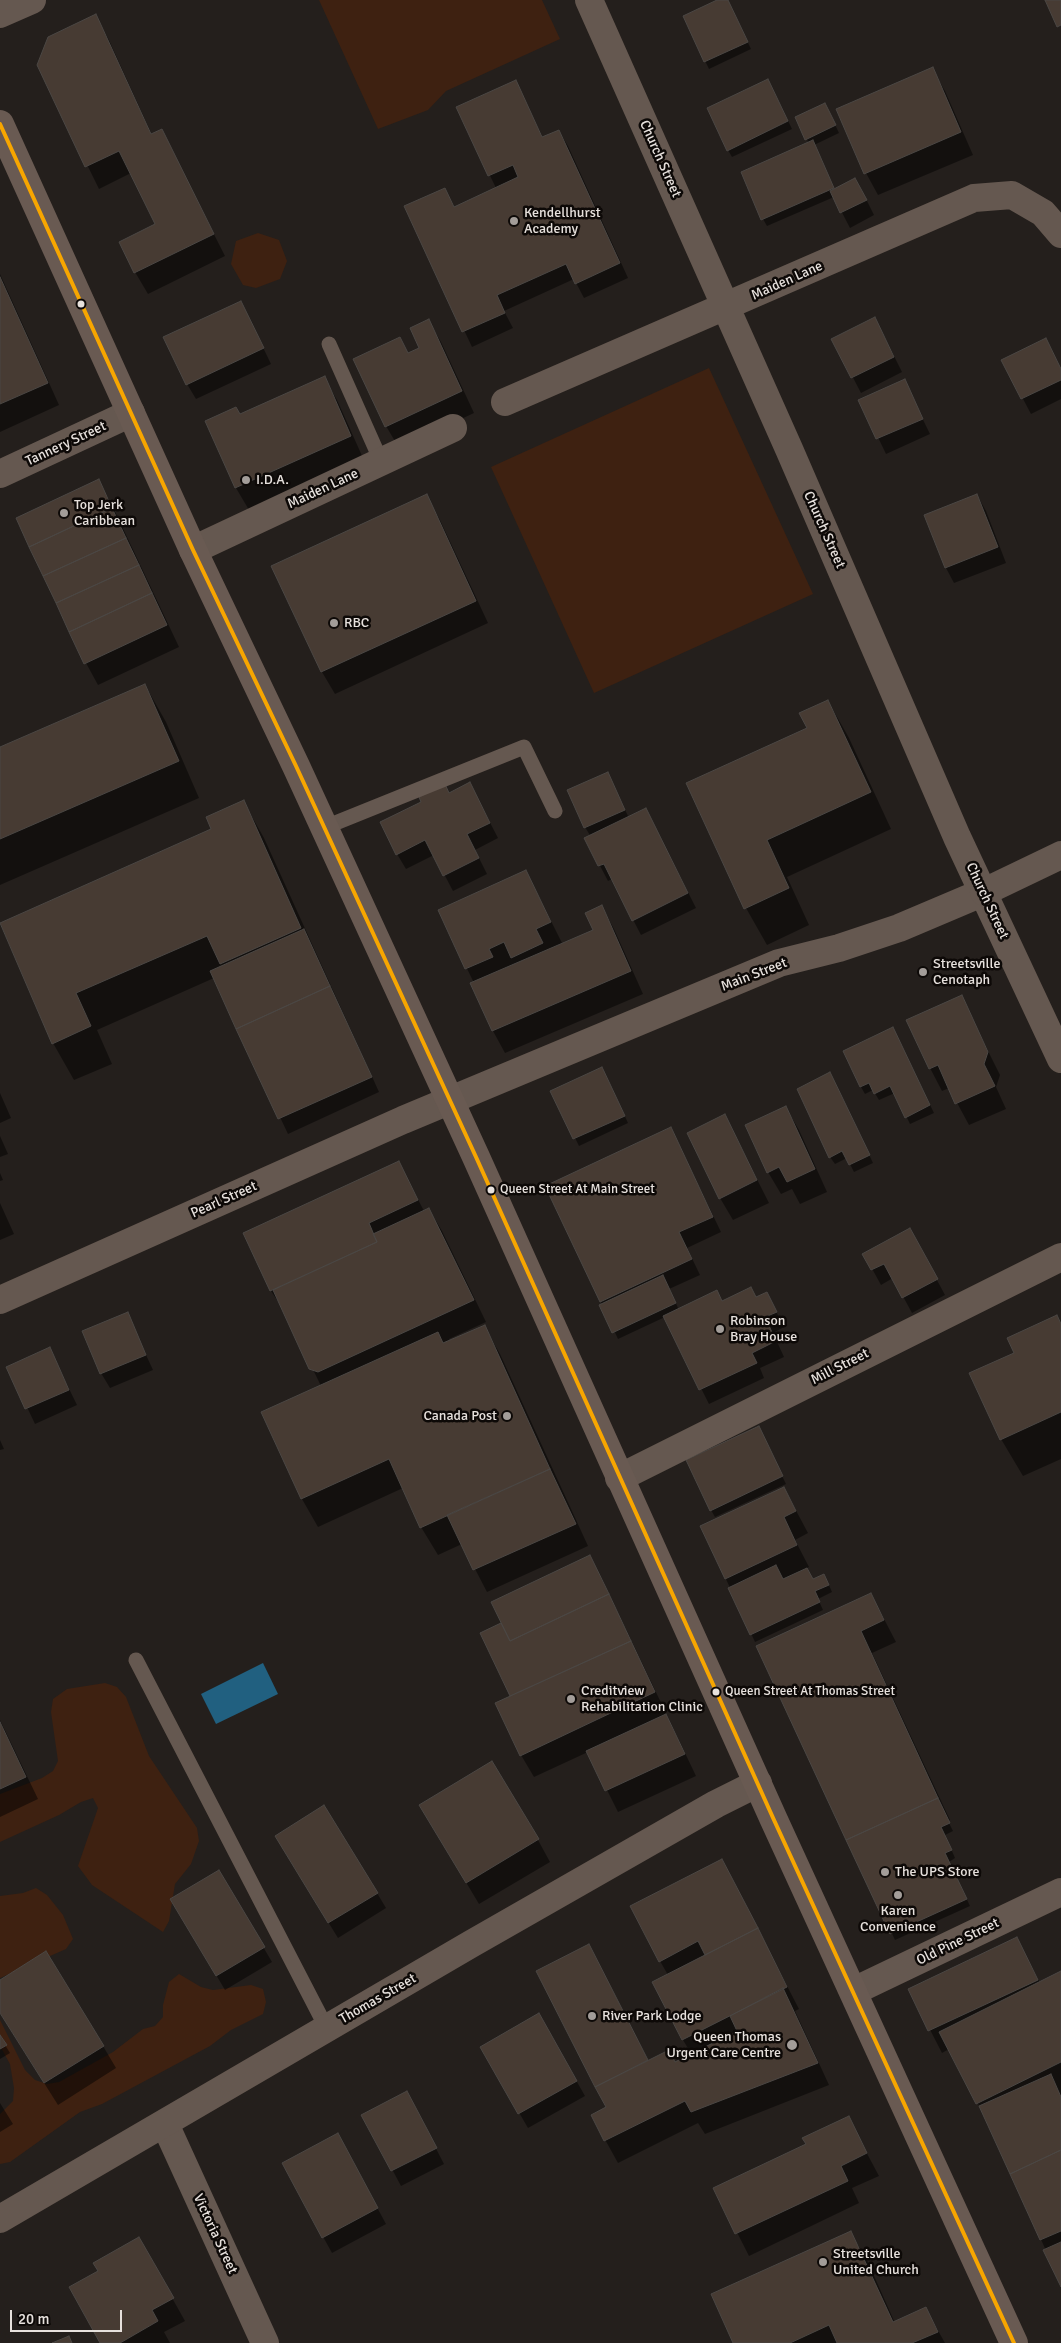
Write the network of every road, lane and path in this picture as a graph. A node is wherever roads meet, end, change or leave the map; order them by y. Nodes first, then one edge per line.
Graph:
1 (32, 0) edge
2 (589, 0) edge
3 (0, 14) edge
4 (0, 124) edge
5 (1061, 234) edge
6 (727, 307) junction
7 (329, 344) dead end
8 (505, 402) dead end
9 (131, 413) junction
10 (453, 428) dead end
11 (381, 461) junction
12 (0, 474) edge
13 (193, 550) junction
14 (555, 811) dead end
15 (323, 828) junction
16 (1061, 855) edge
17 (984, 892) junction
18 (1061, 1058) edge
19 (449, 1101) junction
20 (1061, 1257) edge
21 (0, 1300) edge
22 (620, 1478) junction
23 (136, 1660) dead end
24 (758, 1783) junction
25 (1061, 1892) edge
26 (854, 1991) junction
27 (327, 2029) junction
28 (165, 2124) junction
29 (0, 2219) edge
30 (265, 2343) edge
31 (1014, 2343) edge

1 - 3 street
2 - 6 street, Church Street
4 - 9 main road
5 - 6 street, Maiden Lane
6 - 8 street, Maiden Lane
6 - 17 street, Church Street
7 - 11 lane
9 - 12 street, Tannery Street
9 - 13 main road
10 - 11 street, Maiden Lane
11 - 13 street, Maiden Lane
13 - 15 main road
14 - 15 lane
15 - 19 main road
16 - 17 street, Main Street
17 - 18 street, Church Street
17 - 19 street, Main Street
19 - 21 street, Pearl Street
19 - 22 main road
20 - 22 street, Mill Street
22 - 24 main road
23 - 27 lane
24 - 26 main road
24 - 27 street, Thomas Street
25 - 26 street, Old Pine Street
26 - 31 main road
27 - 28 street, Thomas Street
28 - 29 street, Thomas Street
28 - 30 street, Victoria Street

